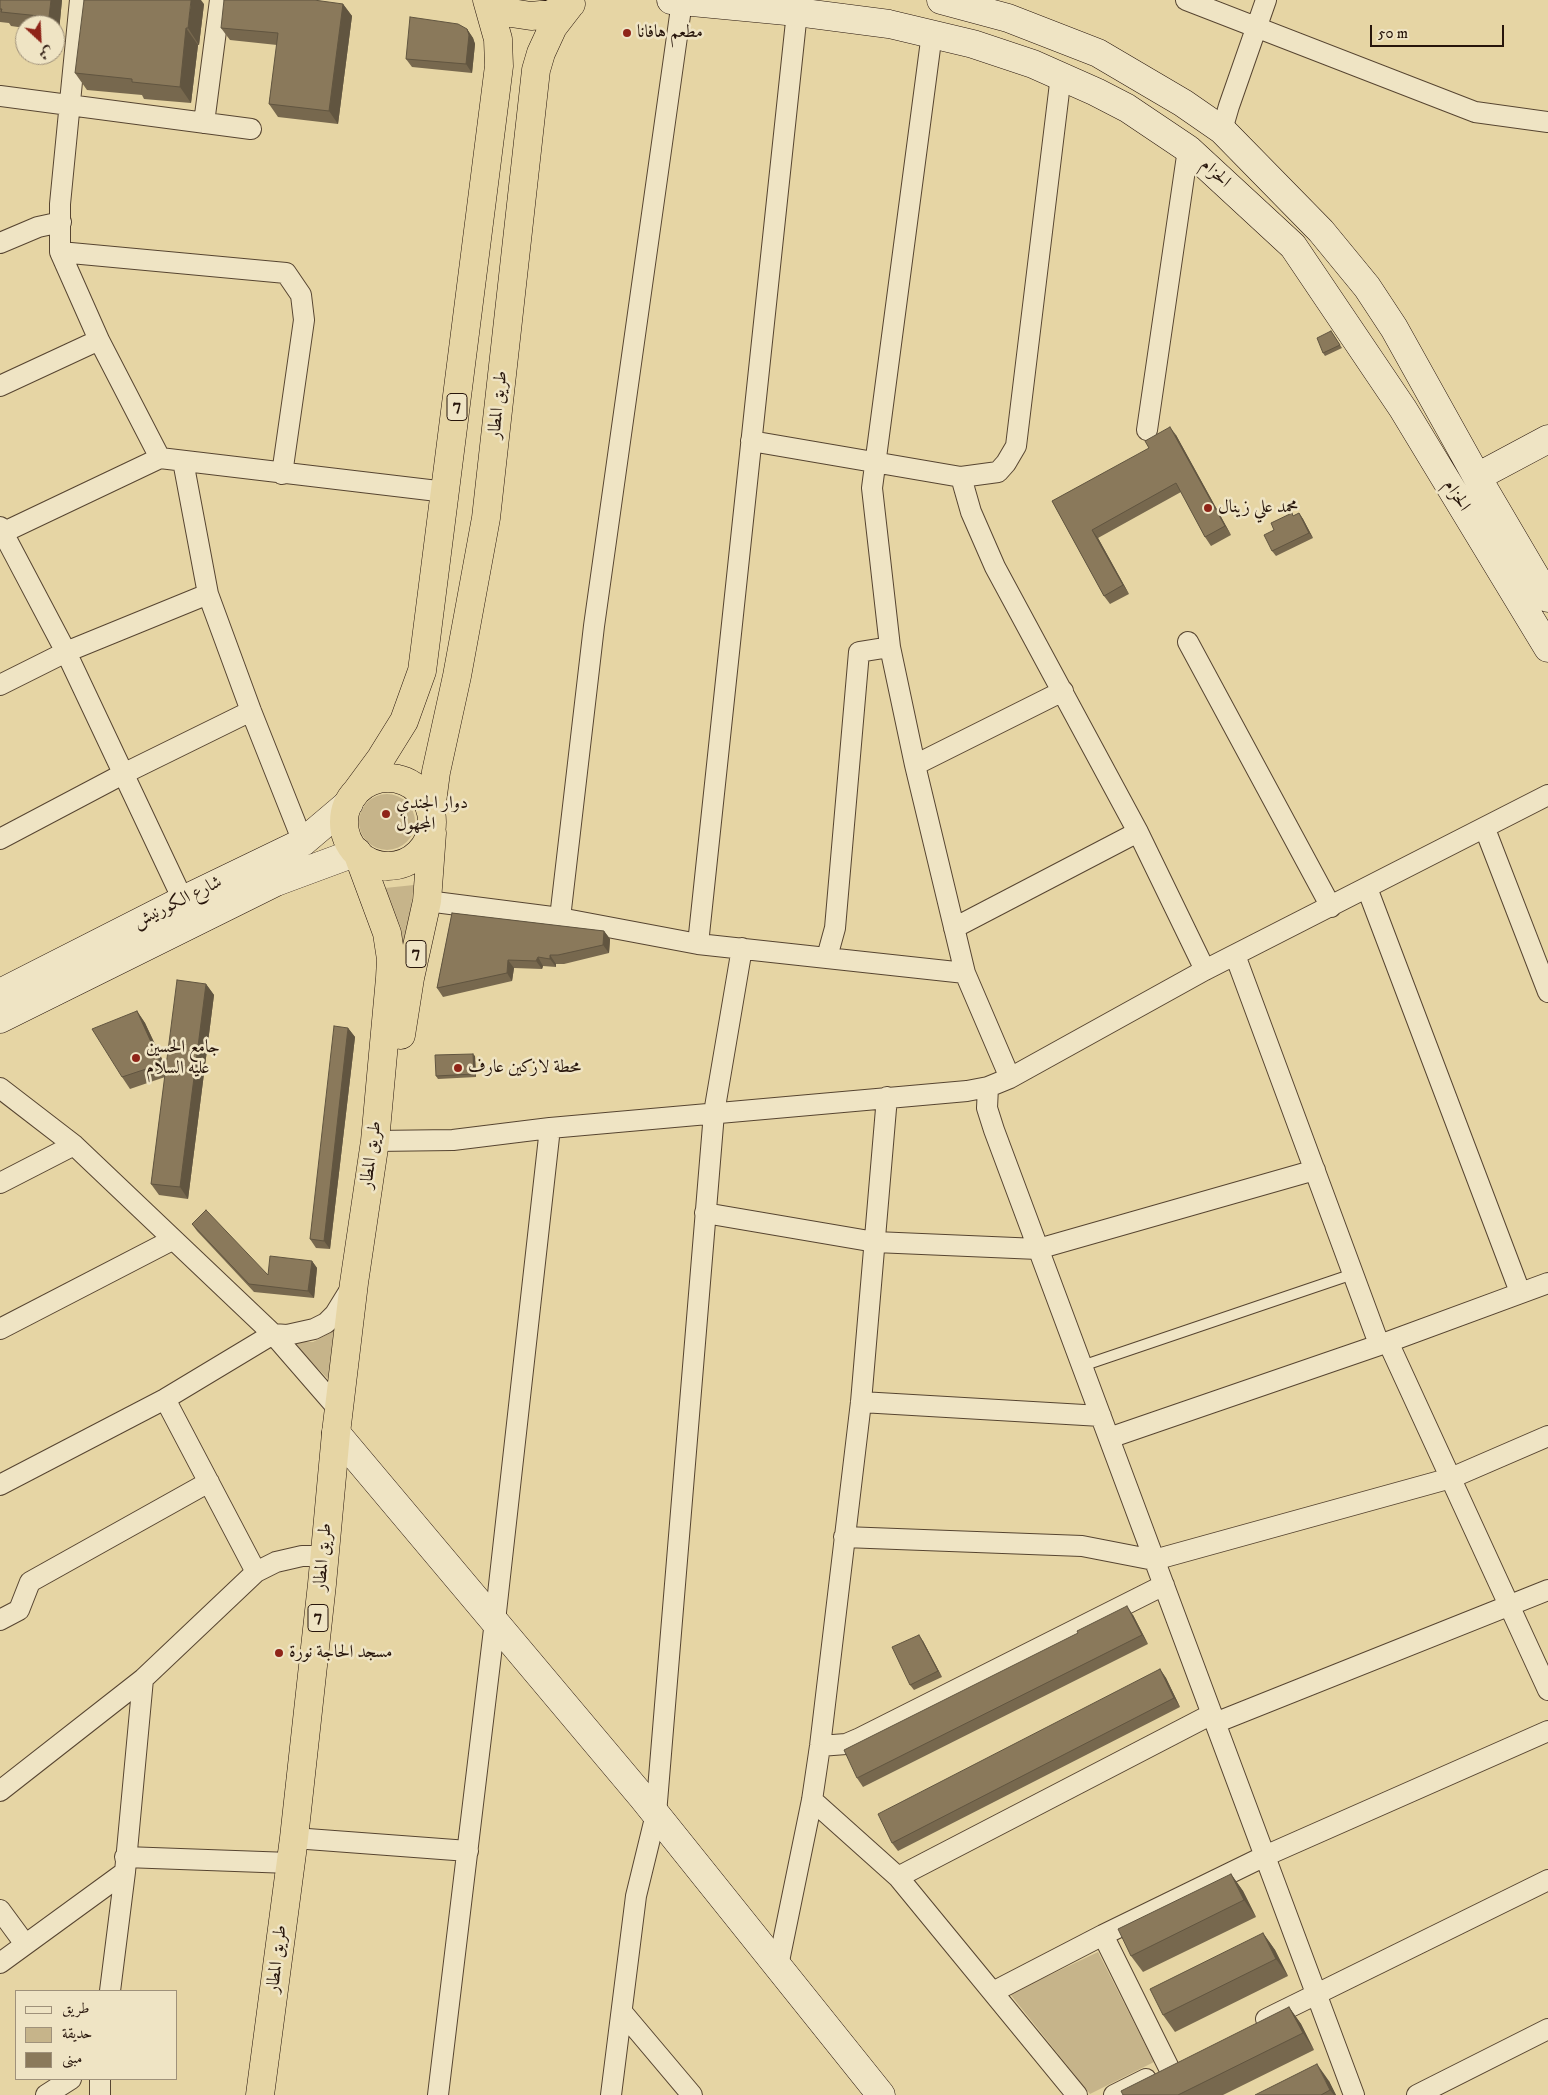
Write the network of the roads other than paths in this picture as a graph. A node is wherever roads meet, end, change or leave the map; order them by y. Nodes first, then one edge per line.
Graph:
1 (80, 0) edge
2 (220, 0) edge
3 (488, 0) edge
4 (941, 0) edge
5 (1186, 0) edge
6 (1266, 0) edge
7 (677, 1) edge
8 (573, 3) edge
9 (797, 12) junction
10 (1257, 28) junction
11 (932, 33) junction
12 (1061, 75) junction
13 (0, 96) edge
14 (68, 106) junction
15 (1548, 122) edge
16 (204, 123) junction
17 (251, 129) dead end
18 (1222, 130) junction
19 (1188, 149) junction
20 (61, 222) junction
21 (0, 243) edge
22 (60, 252) junction
23 (99, 340) junction
24 (0, 386) edge
25 (1147, 430) dead end
26 (1548, 439) edge
27 (751, 441) junction
28 (160, 458) junction
29 (183, 461) junction
30 (875, 462) junction
31 (282, 474) junction
32 (961, 477) junction
33 (1477, 477) junction
34 (446, 492) junction
35 (1, 531) edge
36 (208, 594) junction
37 (1548, 598) edge
38 (1188, 642) dead end
39 (890, 647) junction
40 (1548, 648) edge
41 (66, 652) junction
42 (0, 684) edge
43 (1063, 691) junction
44 (251, 711) junction
45 (915, 765) junction
46 (123, 774) junction
47 (1548, 795) edge
48 (351, 799) junction
49 (432, 816) junction
50 (1485, 828) junction
51 (1138, 832) junction
52 (0, 839) edge
53 (303, 842) junction
54 (357, 852) junction
55 (1367, 888) junction
56 (183, 900) junction
57 (427, 901) junction
58 (1331, 907) junction
59 (560, 918) junction
60 (954, 928) junction
61 (698, 944) junction
62 (742, 948) junction
63 (1235, 955) junction
64 (827, 958) junction
65 (1205, 970) junction
66 (965, 973) junction
67 (1548, 992) edge
68 (0, 993) edge
69 (0, 1019) edge
70 (1010, 1078) junction
71 (381, 1079) junction
72 (988, 1087) junction
73 (0, 1088) edge
74 (886, 1098) junction
75 (714, 1113) junction
76 (550, 1128) junction
77 (375, 1141) junction
78 (74, 1145) junction
79 (1315, 1170) junction
80 (0, 1183) edge
81 (705, 1212) junction
82 (172, 1240) junction
83 (875, 1242) junction
84 (1038, 1249) junction
85 (1353, 1274) junction
86 (354, 1283) junction
87 (1548, 1283) edge
88 (1520, 1292) junction
89 (0, 1329) edge
90 (273, 1334) junction
91 (1384, 1343) junction
92 (1082, 1366) junction
93 (166, 1399) junction
94 (861, 1402) junction
95 (1101, 1416) junction
96 (337, 1422) junction
97 (1548, 1436) edge
98 (1109, 1438) junction
99 (1451, 1478) junction
100 (209, 1482) junction
101 (0, 1485) edge
102 (844, 1537) junction
103 (323, 1556) junction
104 (1154, 1560) junction
105 (256, 1572) junction
106 (1164, 1585) junction
107 (1548, 1590) edge
108 (1510, 1606) junction
109 (0, 1620) edge
110 (495, 1621) junction
111 (143, 1679) junction
112 (1548, 1690) edge
113 (1214, 1719) junction
114 (1548, 1731) edge
115 (820, 1746) junction
116 (0, 1791) edge
117 (812, 1800) junction
118 (656, 1814) junction
119 (292, 1851) junction
120 (468, 1852) junction
121 (1265, 1856) junction
122 (125, 1864) junction
123 (898, 1878) junction
124 (1548, 1880) edge
125 (0, 1910) edge
126 (1103, 1935) junction
127 (25, 1944) junction
128 (0, 1963) edge
129 (778, 1966) junction
130 (110, 1990) edge
131 (993, 1992) junction
132 (1317, 1994) junction
133 (622, 2012) junction
134 (1247, 2029) edge
135 (1548, 2029) edge
136 (69, 2080) edge
137 (100, 2080) edge
138 (46, 2095) edge
139 (100, 2095) edge
140 (260, 2095) edge
141 (438, 2095) edge
142 (611, 2095) edge
143 (692, 2095) edge
144 (881, 2095) edge
145 (1077, 2095) edge
146 (1114, 2095) edge
147 (1354, 2095) edge
148 (1417, 2095) edge

1 - 14 street
2 - 16 street
3 - 8 highway, 7
3 - 34 highway, 7
4 - 18 main road, الحزام
5 - 10 street
6 - 10 street
7 - 9 main road, الحزام
7 - 59 street
8 - 49 highway, طريق المطار / 7
9 - 11 main road, الحزام
9 - 27 street
10 - 15 street
10 - 18 street
11 - 12 main road, الحزام
11 - 30 street
12 - 19 main road, الحزام
12 - 32 street
13 - 14 street
14 - 16 street
14 - 20 street
16 - 17 street
18 - 33 main road, الحزام
19 - 25 street
19 - 40 main road, الحزام
20 - 21 street
20 - 22 street
22 - 23 street
22 - 31 street
23 - 24 street
23 - 28 street
26 - 33 main road
27 - 30 street
27 - 61 street
28 - 29 street
28 - 35 street
29 - 31 street
29 - 36 street
30 - 32 street
30 - 39 street
31 - 34 street
32 - 43 street
33 - 37 main road, الحزام
34 - 48 highway, 7
35 - 41 street
36 - 41 street
36 - 44 street
38 - 58 street
39 - 45 street
39 - 64 street
41 - 42 street
41 - 46 street
43 - 45 street
43 - 51 street
44 - 46 street
44 - 53 street
45 - 60 street
46 - 52 street
46 - 56 street
47 - 50 street
48 - 49 highway
48 - 53 main road, شارع الكورنيش
48 - 54 highway
49 - 54 highway
49 - 57 highway, طريق المطار / 7
50 - 55 street
50 - 67 street
51 - 60 street
51 - 65 street
53 - 56 main road, شارع الكورنيش
54 - 69 main road, شارع الكورنيش
54 - 71 highway, طريق المطار / 7
55 - 58 street
55 - 88 street
56 - 68 main road, شارع الكورنيش
57 - 59 street
57 - 71 highway, طريق المطار / 7
58 - 63 street
59 - 61 street
60 - 66 street
61 - 62 street
62 - 64 street
62 - 75 street
63 - 65 street
63 - 79 street
64 - 66 street
65 - 70 street
66 - 70 street
70 - 72 street
71 - 77 highway, طريق المطار / 7
72 - 74 street
72 - 84 street
73 - 78 street
74 - 75 street
74 - 83 street
75 - 76 street
75 - 81 street
76 - 77 street
76 - 110 street
77 - 86 highway, طريق المطار / 7
78 - 80 street
78 - 82 street
79 - 84 street
79 - 85 street
81 - 83 street
81 - 118 street
82 - 89 street
82 - 90 street
83 - 84 street
83 - 94 street
84 - 92 street
85 - 91 street
85 - 92 lane
86 - 90 street
86 - 96 highway, طريق المطار / 7
87 - 88 street
88 - 91 street
90 - 93 street
90 - 96 street
91 - 98 street
91 - 99 street
92 - 95 street
93 - 100 street
93 - 101 street
94 - 95 street
94 - 102 street
95 - 98 street
96 - 103 highway, طريق المطار / 7
96 - 110 main road
97 - 99 street
98 - 104 street
99 - 104 street
99 - 108 street
100 - 105 street
100 - 109 street
102 - 104 street
102 - 115 street
103 - 105 street
103 - 119 highway, طريق المطار / 7
104 - 106 street
105 - 111 street
106 - 113 street
106 - 115 street
107 - 108 street
108 - 112 street
108 - 113 street
110 - 118 main road
110 - 120 street
111 - 116 street
111 - 122 street
113 - 121 street
113 - 123 street
114 - 121 street
115 - 117 street
117 - 123 street
117 - 129 street
118 - 129 main road
118 - 133 street
119 - 120 street
119 - 122 street
119 - 140 highway, طريق المطار / 7
120 - 141 street
121 - 126 street
121 - 132 street
122 - 127 street
122 - 130 street
123 - 131 street
124 - 132 street
125 - 127 street
126 - 131 street
126 - 146 street
127 - 128 street
129 - 144 main road
131 - 145 street
132 - 134 street
132 - 147 street
133 - 142 street
133 - 143 street
135 - 148 street
136 - 138 street
137 - 139 street

